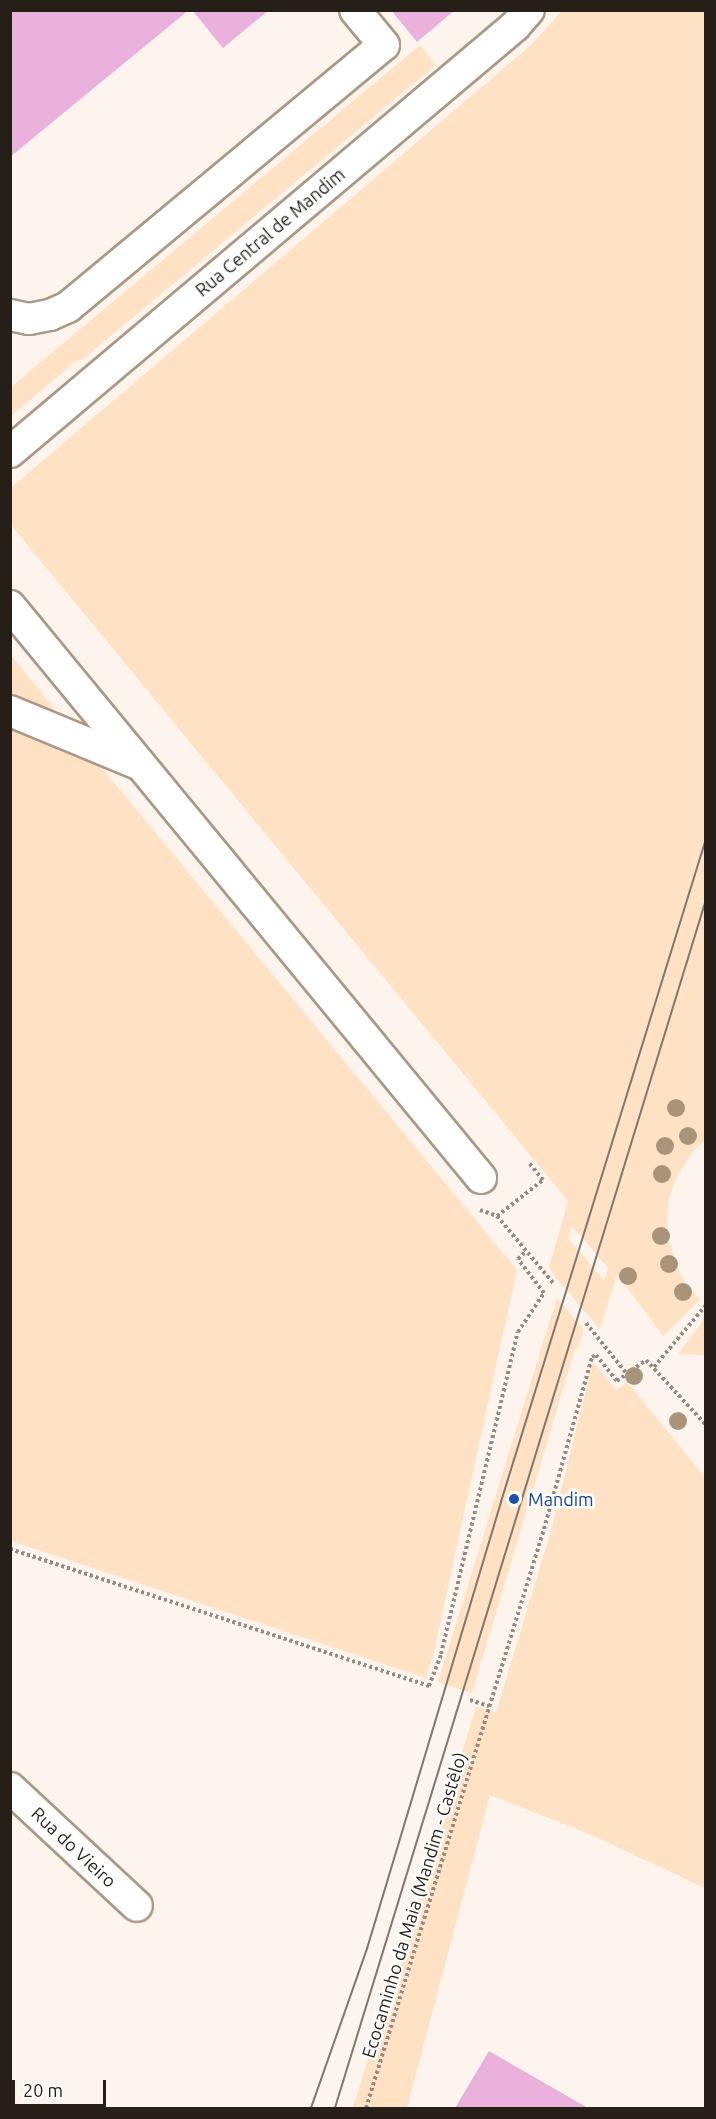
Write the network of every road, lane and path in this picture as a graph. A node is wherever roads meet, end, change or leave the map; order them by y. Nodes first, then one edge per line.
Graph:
1 (355, 10) edge
2 (529, 10) edge
3 (10, 315) edge
4 (10, 452) edge
5 (10, 606) edge
6 (10, 711) edge
7 (141, 765) junction
8 (529, 1163) dead end
9 (481, 1178) dead end
10 (474, 1207) dead end
11 (497, 1216) junction
12 (526, 1251) junction
13 (554, 1284) dead end
14 (705, 1305) edge
15 (586, 1323) dead end
16 (654, 1367) junction
17 (627, 1374) junction
18 (705, 1425) edge
19 (10, 1549) edge
20 (429, 1686) junction
21 (436, 1688) dead end
22 (470, 1700) dead end
23 (489, 1708) junction
24 (10, 1788) edge
25 (137, 1906) dead end
26 (366, 2109) edge

1 - 3 street
2 - 4 street, Rua Central de Mandim
5 - 7 street
6 - 7 street
7 - 9 street
8 - 11 path
10 - 11 path
11 - 12 path
12 - 13 path
12 - 20 path
14 - 16 path
15 - 17 path
16 - 17 path
16 - 18 path
17 - 23 path, Ecocaminho da Maia (Mandim - Castêlo)
19 - 20 path
20 - 21 path
22 - 23 path
23 - 26 path, Ecocaminho da Maia (Mandim - Castêlo)
24 - 25 street, Rua do Vieiro

